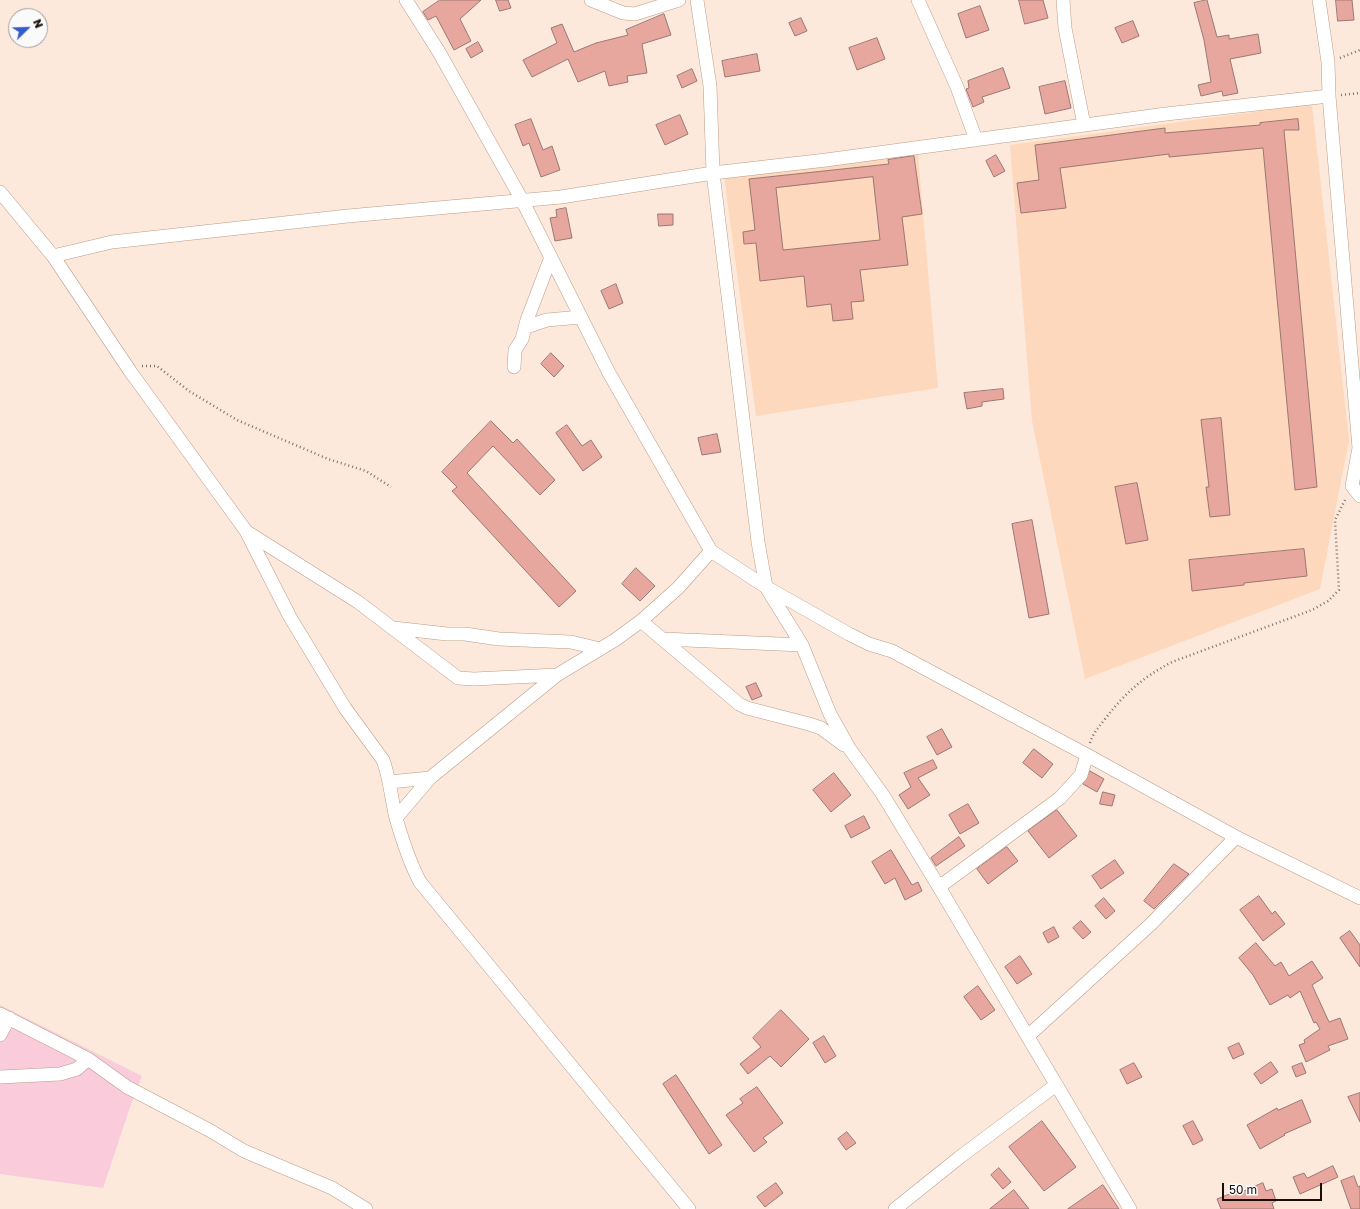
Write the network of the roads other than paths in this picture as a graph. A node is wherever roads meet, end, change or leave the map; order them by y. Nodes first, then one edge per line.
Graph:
1 (406, 0) edge
2 (591, 0) edge
3 (678, 0) edge
4 (697, 0) edge
5 (918, 0) edge
6 (1063, 0) edge
7 (1318, 0) edge
8 (1329, 96) junction
9 (1084, 125) junction
10 (976, 140) junction
11 (713, 172) junction
12 (0, 192) edge
13 (522, 200) junction
14 (53, 256) junction
15 (550, 257) junction
16 (581, 317) junction
17 (526, 327) junction
18 (514, 367) dead end
19 (1356, 491) edge
20 (246, 531) junction
21 (711, 552) junction
22 (766, 587) junction
23 (641, 621) junction
24 (394, 628) junction
25 (663, 639) junction
26 (802, 645) junction
27 (600, 649) junction
28 (557, 675) junction
29 (849, 748) junction
30 (1087, 755) junction
31 (430, 778) junction
32 (390, 782) junction
33 (396, 818) junction
34 (1236, 837) junction
35 (939, 887) junction
36 (1360, 898) edge
37 (4, 1016) edge
38 (0, 1035) edge
39 (1028, 1036) junction
40 (88, 1059) junction
41 (0, 1077) edge
42 (1056, 1085) junction
43 (366, 1209) edge
44 (689, 1209) edge
45 (895, 1209) edge
46 (1130, 1209) edge

1 - 13 street
2 - 3 street
4 - 11 street
5 - 10 street
6 - 9 street
7 - 8 street
8 - 9 street
8 - 19 street
9 - 10 street
10 - 11 street
11 - 13 street
11 - 22 street
12 - 14 street
13 - 14 street
13 - 15 street
14 - 20 street
15 - 16 street
15 - 17 street
16 - 17 street
16 - 21 street
17 - 18 street
20 - 24 street
20 - 32 street
21 - 22 street
21 - 23 street
22 - 26 street
22 - 30 street
23 - 25 street
23 - 27 street
24 - 27 street
24 - 28 street
25 - 26 street
25 - 29 street
26 - 29 street
27 - 28 street
28 - 31 street
29 - 35 street
30 - 34 street
30 - 35 street
31 - 32 street
31 - 33 street
32 - 33 street
33 - 44 street
34 - 36 street
34 - 39 street
35 - 39 street
37 - 38 street
37 - 40 street
39 - 42 street
40 - 41 street
40 - 43 street
42 - 45 street
42 - 46 street

